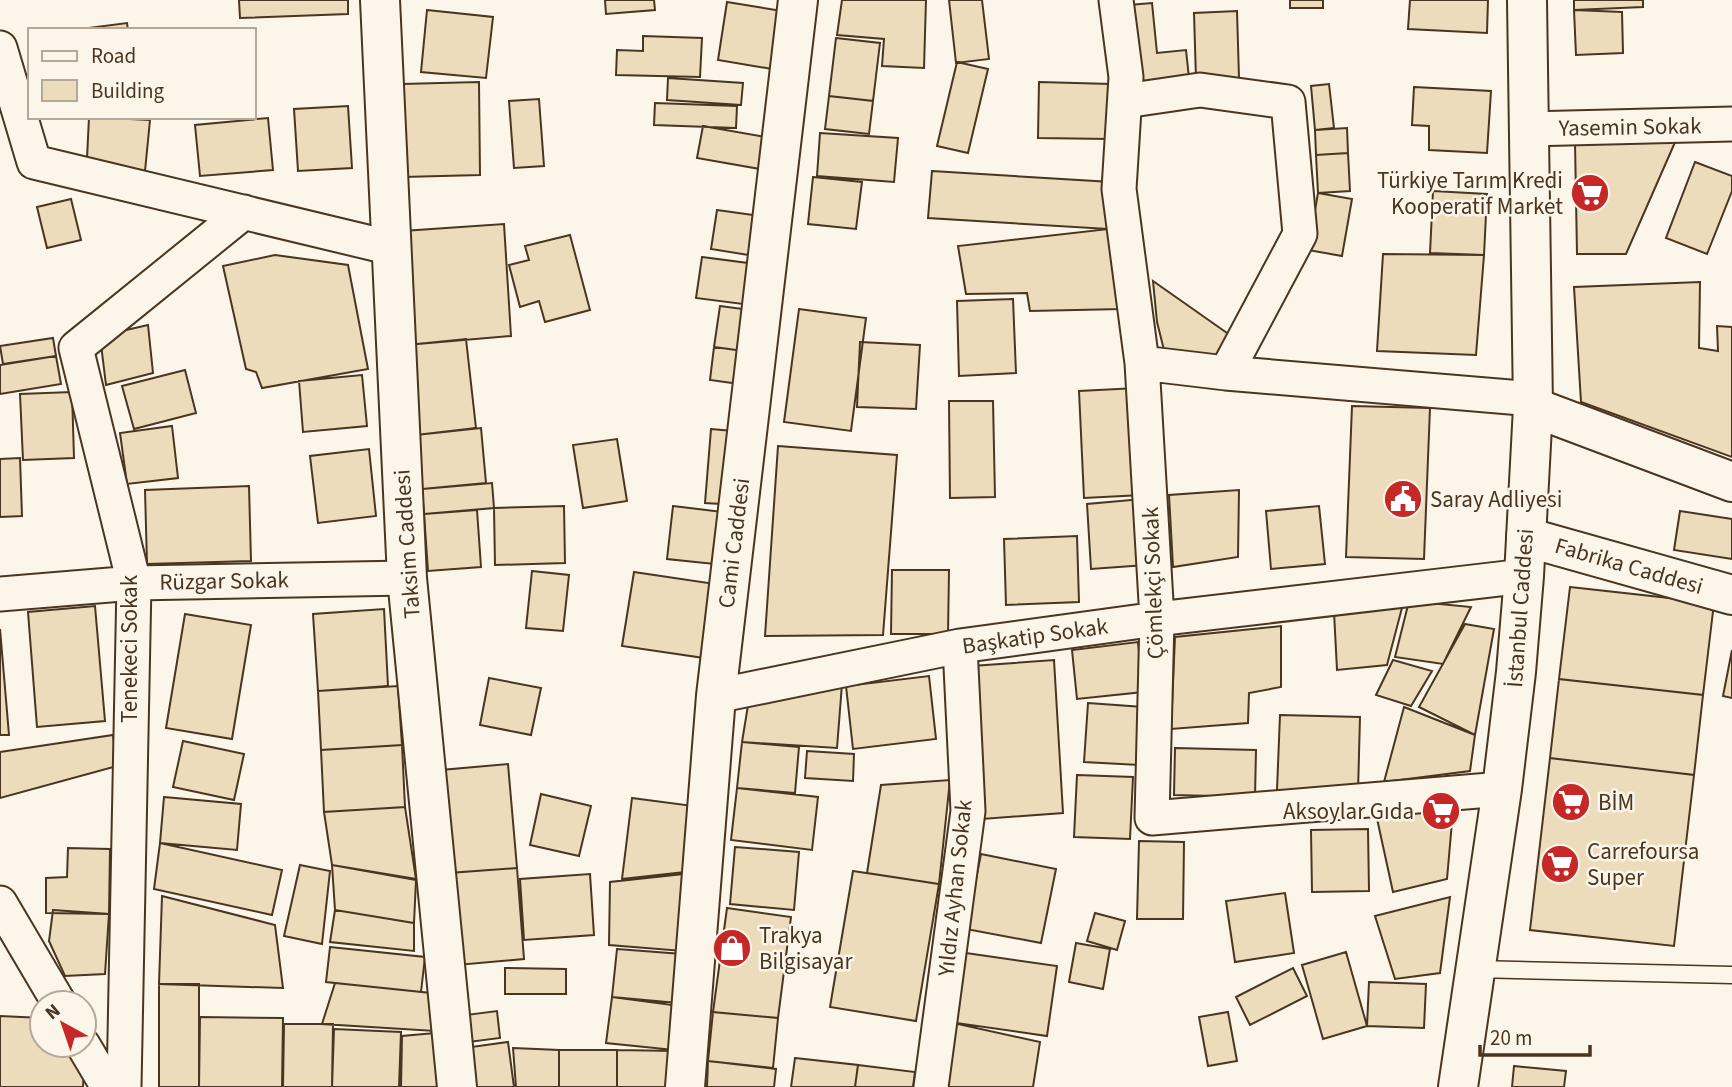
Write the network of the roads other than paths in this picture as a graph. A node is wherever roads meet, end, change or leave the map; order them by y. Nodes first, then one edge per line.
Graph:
1 (380, 0) edge
2 (798, 0) edge
3 (1116, 0) edge
4 (1527, 0) edge
5 (0, 48) edge
6 (1125, 101) junction
7 (1732, 124) edge
8 (1527, 129) junction
9 (244, 212) junction
10 (392, 248) junction
11 (1142, 363) junction
12 (1226, 373) junction
13 (1533, 403) junction
14 (1732, 482) edge
15 (1526, 537) junction
16 (1524, 576) junction
17 (407, 578) junction
18 (134, 583) junction
19 (0, 594) edge
20 (1732, 595) edge
21 (1157, 619) junction
22 (960, 646) junction
23 (716, 696) junction
24 (1502, 789) junction
25 (0, 903) edge
26 (1475, 969) junction
27 (1732, 975) edge
28 (51, 989) edge
29 (91, 1059) edge
30 (108, 1087) edge
31 (124, 1087) edge
32 (457, 1087) edge
33 (685, 1087) edge
34 (931, 1087) edge
35 (1458, 1087) edge

1 - 10 main road, Taksim Caddesi
2 - 23 main road, Cami Caddesi
3 - 6 street, Çömlekçi Sokak
4 - 8 main road, İstanbul Caddesi
5 - 9 street
6 - 11 street, Çömlekçi Sokak
6 - 12 street
7 - 8 street, Yasemin Sokak
8 - 13 main road, İstanbul Caddesi
9 - 10 street
9 - 18 street, Tenekeci Sokak
10 - 17 main road, Taksim Caddesi
11 - 12 street
11 - 21 street, Çömlekçi Sokak
12 - 13 street
13 - 14 main road
13 - 15 main road, İstanbul Caddesi
15 - 16 main road, İstanbul Caddesi
15 - 20 main road, Fabrika Caddesi
16 - 21 street, Başkatip Sokak
16 - 24 main road, İstanbul Caddesi
17 - 18 street, Rüzgar Sokak
17 - 32 main road, Taksim Caddesi
18 - 19 street, Rüzgar Sokak
18 - 31 street, Tenekeci Sokak
21 - 22 street, Başkatip Sokak
21 - 24 street, Çömlekçi Sokak
22 - 23 street, Başkatip Sokak
22 - 34 street, Yıldız Ayhan Sokak
23 - 33 main road, Cami Caddesi
24 - 26 main road, İstanbul Caddesi
25 - 28 street
26 - 27 lane
26 - 35 main road, İstanbul Caddesi
29 - 30 street

